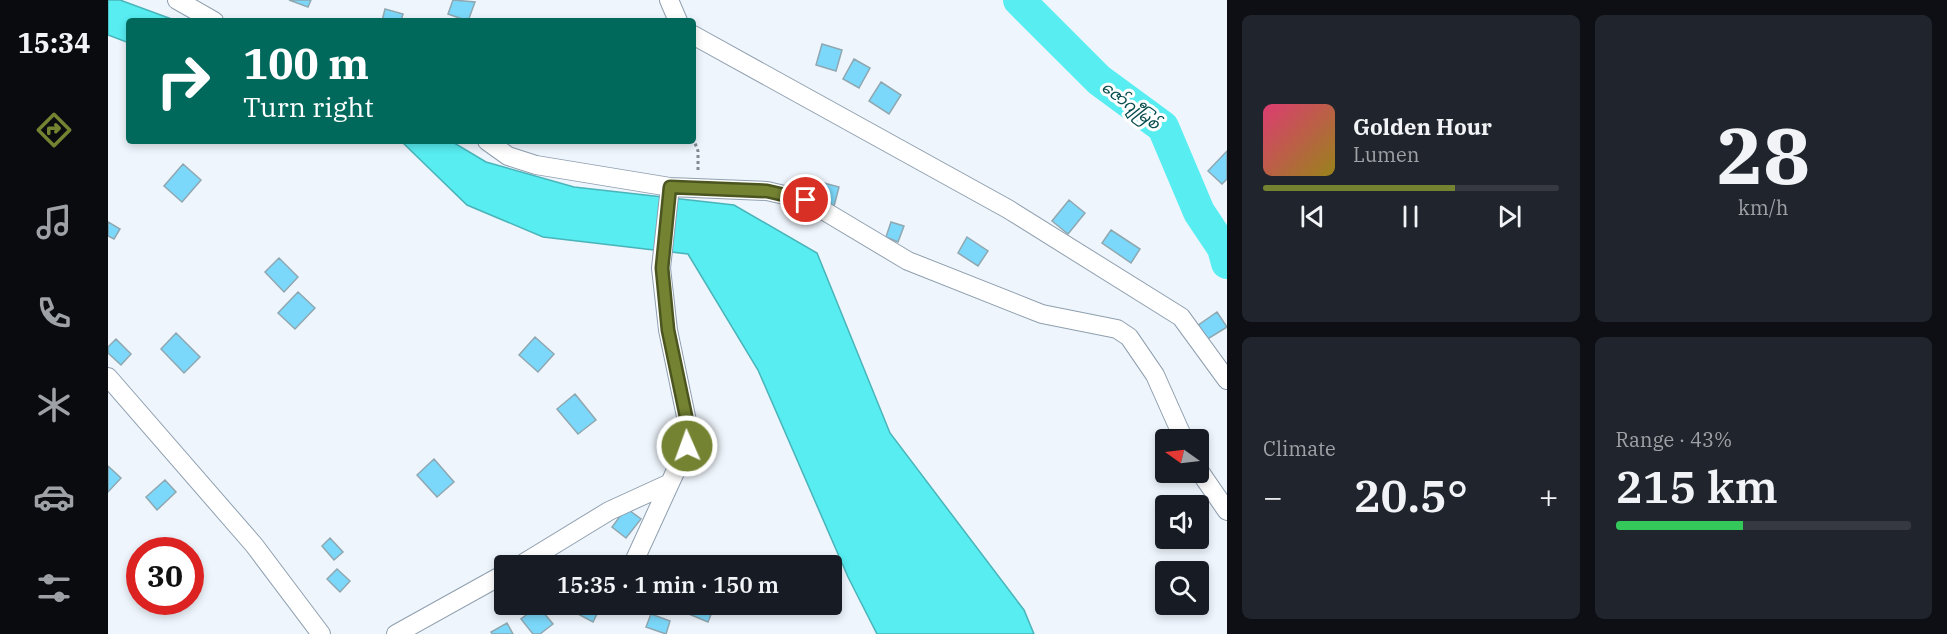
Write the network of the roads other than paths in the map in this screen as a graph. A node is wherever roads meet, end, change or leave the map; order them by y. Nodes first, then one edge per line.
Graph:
1 (177, 0) edge
2 (669, 0) edge
3 (209, 18) edge
4 (677, 18) edge
5 (696, 37) edge
6 (492, 144) edge
7 (676, 190) junction
8 (108, 377) edge
9 (1227, 380) edge
10 (1179, 429) edge
11 (1208, 483) edge
12 (668, 484) junction
13 (1227, 511) edge
14 (537, 555) edge
15 (637, 555) edge
16 (494, 580) edge
17 (321, 634) edge
18 (396, 634) edge

1 - 3 street
2 - 4 street
5 - 9 street
6 - 7 street
7 - 10 street
7 - 12 street
8 - 17 street
11 - 13 street
12 - 14 street
12 - 15 street
16 - 18 street

